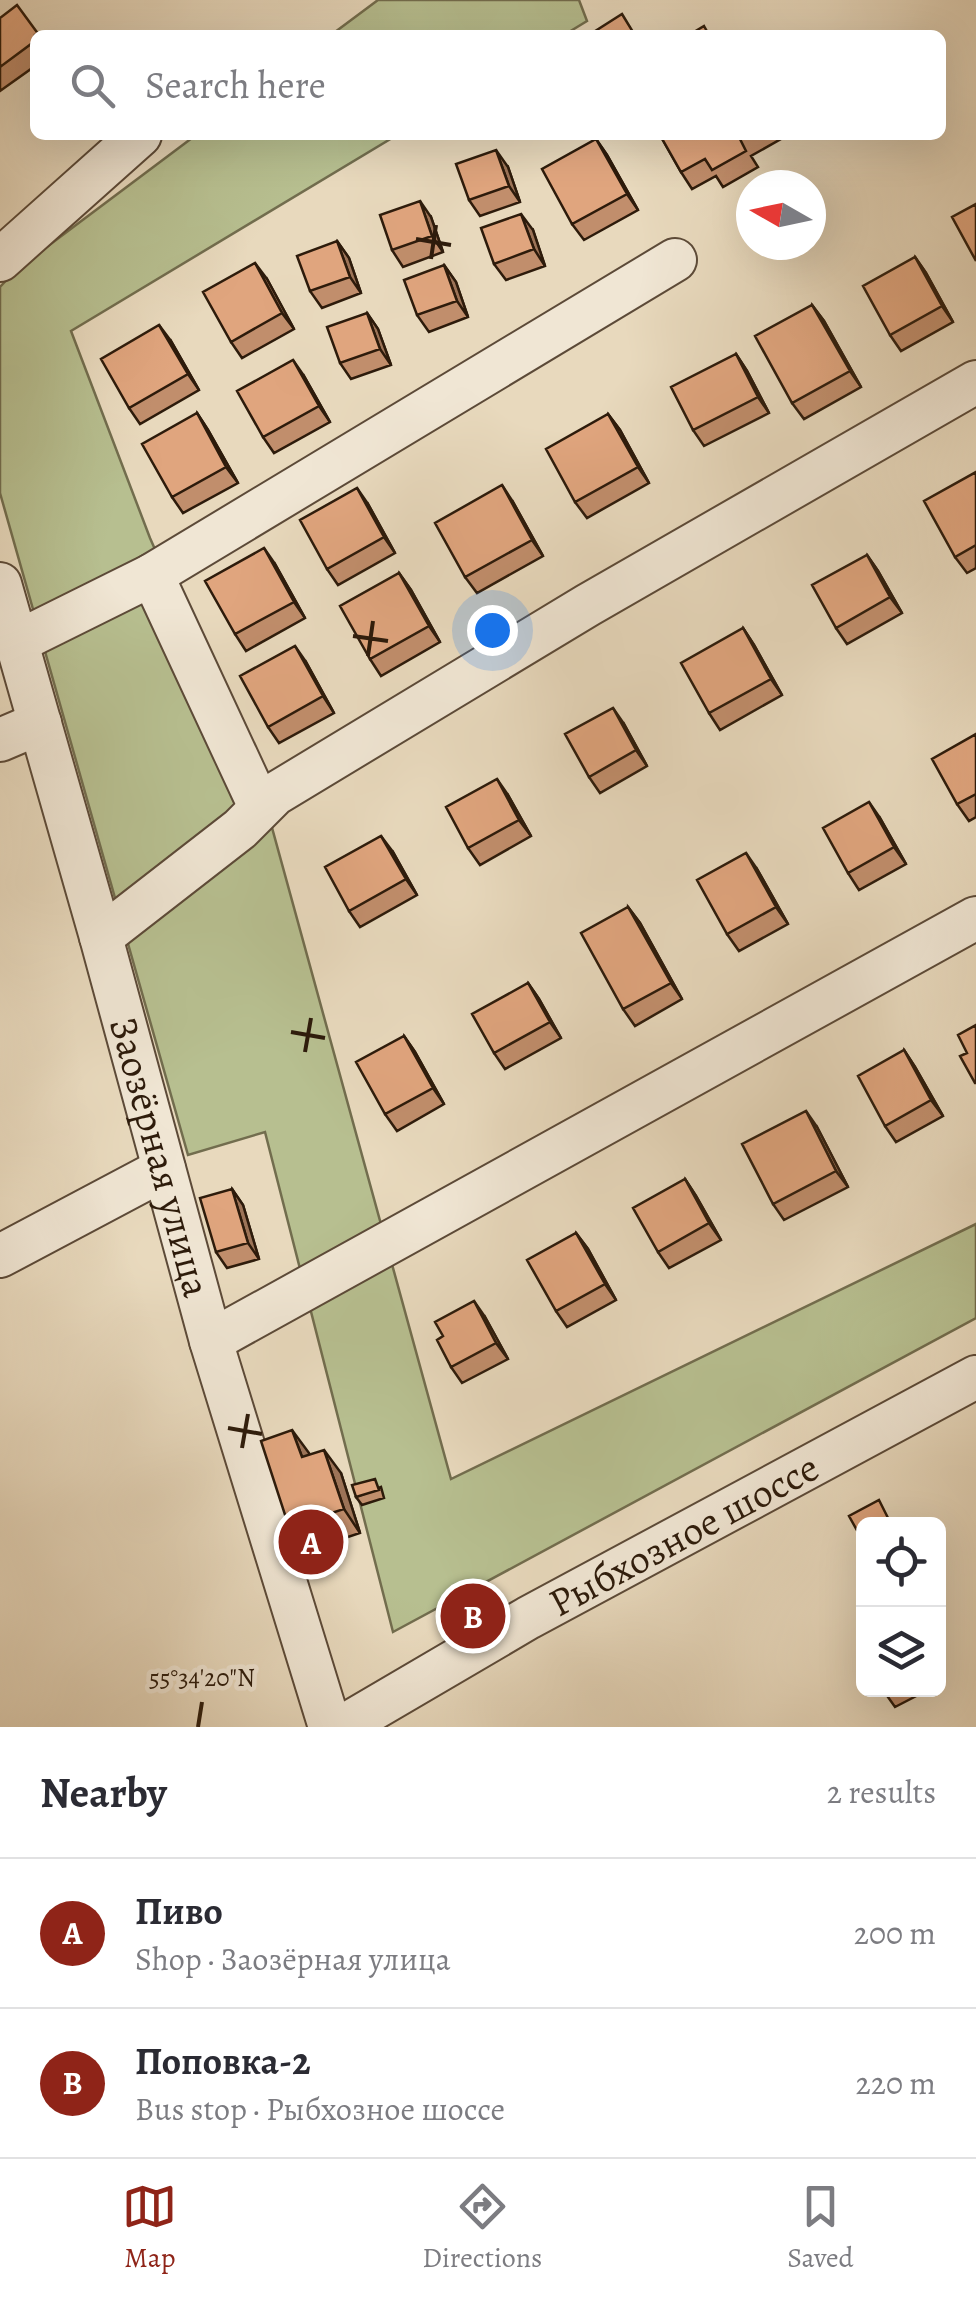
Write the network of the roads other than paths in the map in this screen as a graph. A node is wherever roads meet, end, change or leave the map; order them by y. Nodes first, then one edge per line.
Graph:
1 (134, 140) edge
2 (0, 260) edge
3 (675, 260) dead end
4 (976, 382) edge
5 (152, 575) junction
6 (0, 584) edge
7 (19, 641) junction
8 (40, 723) junction
9 (0, 740) edge
10 (260, 807) junction
11 (976, 918) edge
12 (102, 937) junction
13 (164, 1169) junction
14 (0, 1256) edge
15 (211, 1342) junction
16 (976, 1377) edge
17 (330, 1727) edge
18 (342, 1727) edge

1 - 2 street
3 - 5 street
4 - 10 street
5 - 7 street
5 - 10 street
6 - 7 street, Заозёрная улица
7 - 8 street, Заозёрная улица
8 - 9 street
8 - 12 street, Заозёрная улица
10 - 12 street
11 - 15 street
12 - 13 street, Заозёрная улица
13 - 14 street
13 - 15 street, Заозёрная улица
15 - 17 street, Заозёрная улица
16 - 18 street, Рыбхозное шоссе

